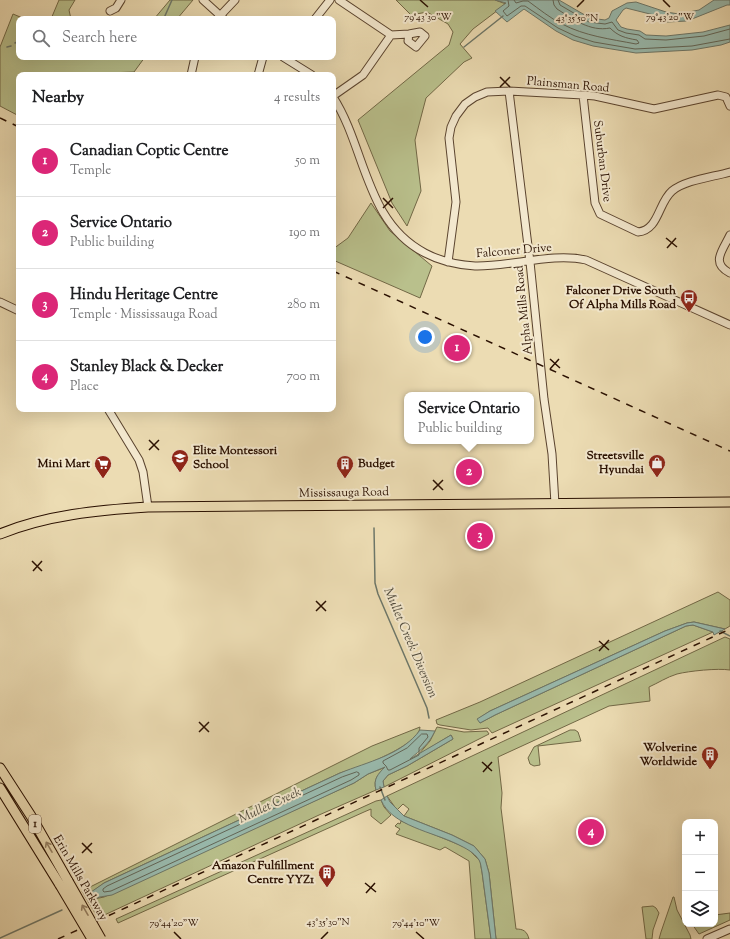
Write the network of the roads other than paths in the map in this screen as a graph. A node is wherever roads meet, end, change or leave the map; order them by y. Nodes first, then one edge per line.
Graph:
1 (121, 0) edge
2 (203, 0) edge
3 (234, 0) edge
4 (330, 0) edge
5 (339, 0) edge
6 (110, 11) dead end
7 (218, 16) edge
8 (222, 16) edge
9 (317, 16) edge
10 (409, 34) dead end
11 (391, 36) junction
12 (194, 60) edge
13 (262, 60) edge
14 (288, 60) edge
15 (192, 72) edge
16 (259, 72) edge
17 (307, 72) edge
18 (509, 91) junction
19 (336, 94) edge
20 (583, 95) junction
21 (336, 102) edge
22 (730, 106) edge
23 (730, 172) edge
24 (730, 235) edge
25 (448, 262) junction
26 (530, 262) junction
27 (730, 273) edge
28 (0, 302) edge
29 (16, 310) edge
30 (730, 325) edge
31 (110, 412) edge
32 (730, 502) edge
33 (555, 504) junction
34 (148, 507) junction
35 (0, 534) edge
36 (0, 768) edge
37 (0, 788) edge
38 (64, 883) junction
39 (730, 929) edge
40 (92, 939) edge
41 (102, 939) edge
42 (707, 939) edge

1 - 6 street
2 - 7 street
3 - 8 street
4 - 9 street
5 - 11 street
10 - 11 street
11 - 19 street
12 - 15 street
13 - 16 street
14 - 17 street
18 - 20 street, Plainsman Road
18 - 25 street, Plainsman Road
18 - 26 street, Alpha Mills Road
20 - 22 street, Plainsman Road
20 - 23 street, Suburban Drive
21 - 25 street, Falconer Drive
24 - 27 street
25 - 26 street, Falconer Drive
26 - 30 street, Falconer Drive
26 - 33 street, Alpha Mills Road
28 - 29 street
31 - 34 street
32 - 33 main road, Mississauga Road
33 - 34 main road, Mississauga Road
34 - 35 main road, Mississauga Road
38 -> 36 main road, Erin Mills Parkway / 1
37 - 38 main road, Erin Mills Parkway / 1
38 - 40 main road, Erin Mills Parkway / 1, bridge
41 -> 38 main road, Erin Mills Parkway / 1, bridge
39 - 42 street

